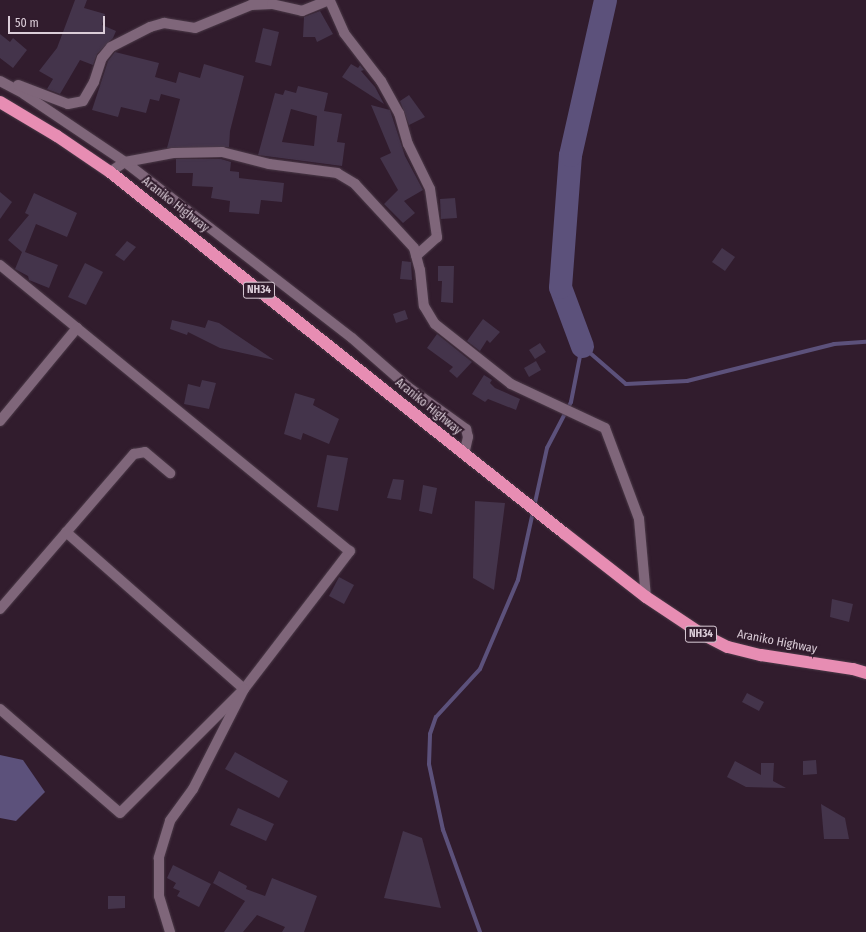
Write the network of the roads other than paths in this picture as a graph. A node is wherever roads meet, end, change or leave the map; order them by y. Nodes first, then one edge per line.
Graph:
1 (330, 1) edge
2 (0, 80) edge
3 (0, 102) edge
4 (125, 162) junction
5 (110, 172) junction
6 (416, 256) junction
7 (0, 265) edge
8 (77, 328) junction
9 (0, 421) edge
10 (464, 454) junction
11 (170, 473) dead end
12 (66, 532) junction
13 (646, 597) junction
14 (0, 609) edge
15 (866, 673) edge
16 (244, 689) junction
17 (0, 709) edge
18 (170, 932) edge

1 - 2 street
1 - 6 street
2 - 4 street
3 - 5 highway, Araniko Highway / NH34
4 - 5 street
4 - 6 street
4 - 10 street
5 - 10 highway, Araniko Highway / NH34
6 - 13 street
7 - 8 street
8 - 9 street
8 - 16 street
10 - 13 highway, Araniko Highway / NH34
11 - 12 street
12 - 14 street
12 - 16 street
13 - 15 highway, Araniko Highway / NH34
16 - 17 street
16 - 18 street

